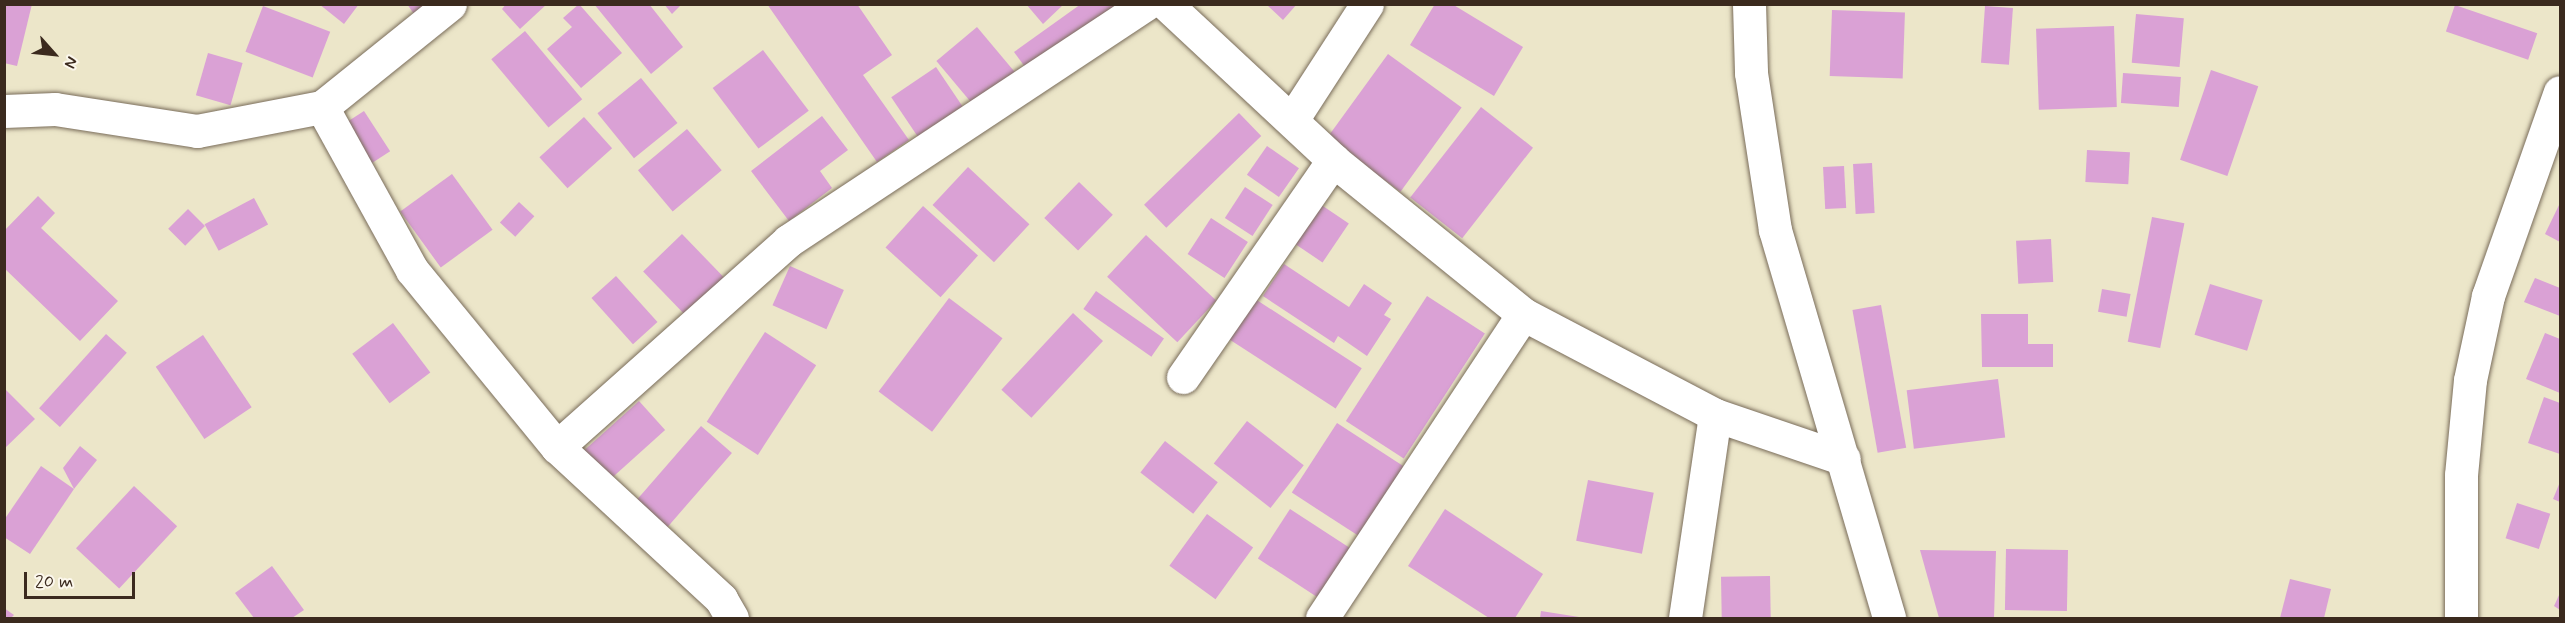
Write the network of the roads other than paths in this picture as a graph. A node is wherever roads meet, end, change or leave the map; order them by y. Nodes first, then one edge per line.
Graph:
1 (450, 4) edge
2 (1146, 4) edge
3 (1166, 4) edge
4 (1367, 4) edge
5 (1749, 4) edge
6 (2560, 92) edge
7 (322, 106) junction
8 (4, 111) edge
9 (1292, 120) junction
10 (1333, 160) junction
11 (1523, 314) junction
12 (1183, 377) dead end
13 (1715, 415) junction
14 (557, 447) junction
15 (1845, 459) junction
16 (732, 618) edge
17 (1322, 618) edge
18 (1684, 618) edge
19 (1889, 618) edge
20 (2461, 618) edge

1 - 7 street
2 - 14 street
3 - 9 street
4 - 9 street
5 - 15 street
6 - 20 street
7 - 8 street
7 - 14 street
9 - 10 street
10 - 11 street
10 - 12 street
11 - 13 street
11 - 17 street
13 - 15 street
13 - 18 street
14 - 16 street
15 - 19 street

